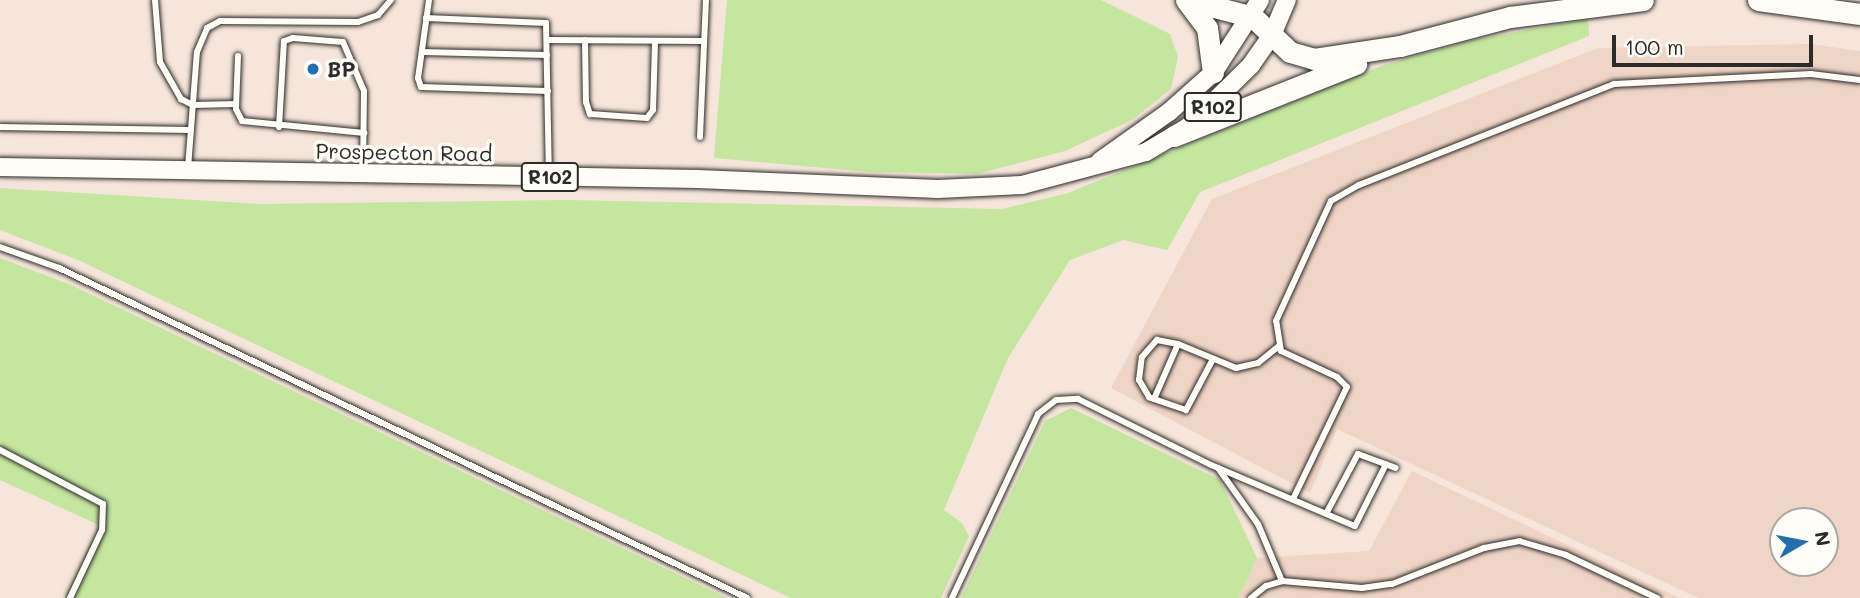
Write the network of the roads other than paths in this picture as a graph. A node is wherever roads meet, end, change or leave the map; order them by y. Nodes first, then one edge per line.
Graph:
1 (155, 0) edge
2 (391, 0) edge
3 (429, 0) edge
4 (705, 0) edge
5 (1187, 0) edge
6 (1287, 0) edge
7 (1643, 0) edge
8 (1758, 0) edge
9 (1256, 8) edge
10 (1860, 14) edge
11 (426, 18) junction
12 (1272, 35) junction
13 (547, 40) junction
14 (585, 40) junction
15 (655, 41) junction
16 (704, 41) junction
17 (1400, 46) junction
18 (422, 52) junction
19 (547, 55) junction
20 (238, 56) dead end
21 (1213, 73) junction
22 (1860, 80) edge
23 (548, 91) junction
24 (236, 104) junction
25 (193, 105) junction
26 (0, 127) edge
27 (279, 127) junction
28 (191, 130) junction
29 (364, 133) junction
30 (1174, 136) junction
31 (700, 137) dead end
32 (1097, 163) junction
33 (0, 167) edge
34 (188, 170) junction
35 (362, 174) junction
36 (549, 177) junction
37 (0, 247) edge
38 (1178, 344) junction
39 (1279, 347) junction
40 (1213, 359) junction
41 (1154, 399) junction
42 (0, 450) edge
43 (1386, 464) junction
44 (1217, 467) junction
45 (1396, 468) dead end
46 (1294, 496) junction
47 (1327, 512) junction
48 (1282, 581) junction
49 (70, 598) edge
50 (747, 598) edge
51 (952, 598) edge
52 (1251, 598) edge
53 (1657, 598) edge

1 - 25 lane
2 - 25 lane
3 - 11 lane
4 - 16 lane
5 - 9 highway
5 - 21 highway
6 - 12 main road, Prospecton Road / R102
7 - 17 highway
8 - 10 highway
9 - 12 highway
9 - 21 main road, Prospecton Road / R102
11 - 13 lane
11 - 18 lane
12 - 17 highway
12 - 30 main road, Prospecton Road / R102
13 - 14 lane
13 - 19 lane
14 - 15 lane
14 - 15 lane
15 - 16 lane
16 - 31 lane
17 - 30 highway
18 - 19 lane
18 - 23 lane
19 - 23 lane
20 - 24 lane
21 - 32 main road, Prospecton Road / R102
22 - 39 lane
23 - 36 lane
24 - 25 lane
24 - 27 lane
25 - 28 lane
26 - 28 lane
27 - 29 lane
27 - 29 lane
28 - 34 lane
29 - 35 lane
30 - 32 main road, Prospecton Road / R102
32 - 36 main road, Prospecton Road / R102
33 - 34 main road, Prospecton Road / R102
34 - 35 main road, Prospecton Road / R102
35 - 36 main road, Prospecton Road / R102
37 - 50 lane
38 - 40 lane
38 - 41 lane
38 - 41 lane
39 - 40 lane
39 - 46 lane
40 - 41 lane
42 - 49 lane
43 - 45 lane
43 - 47 lane
43 - 47 lane
44 - 46 lane
44 - 48 lane
44 - 51 lane
46 - 47 lane
48 - 52 lane
48 - 53 lane

